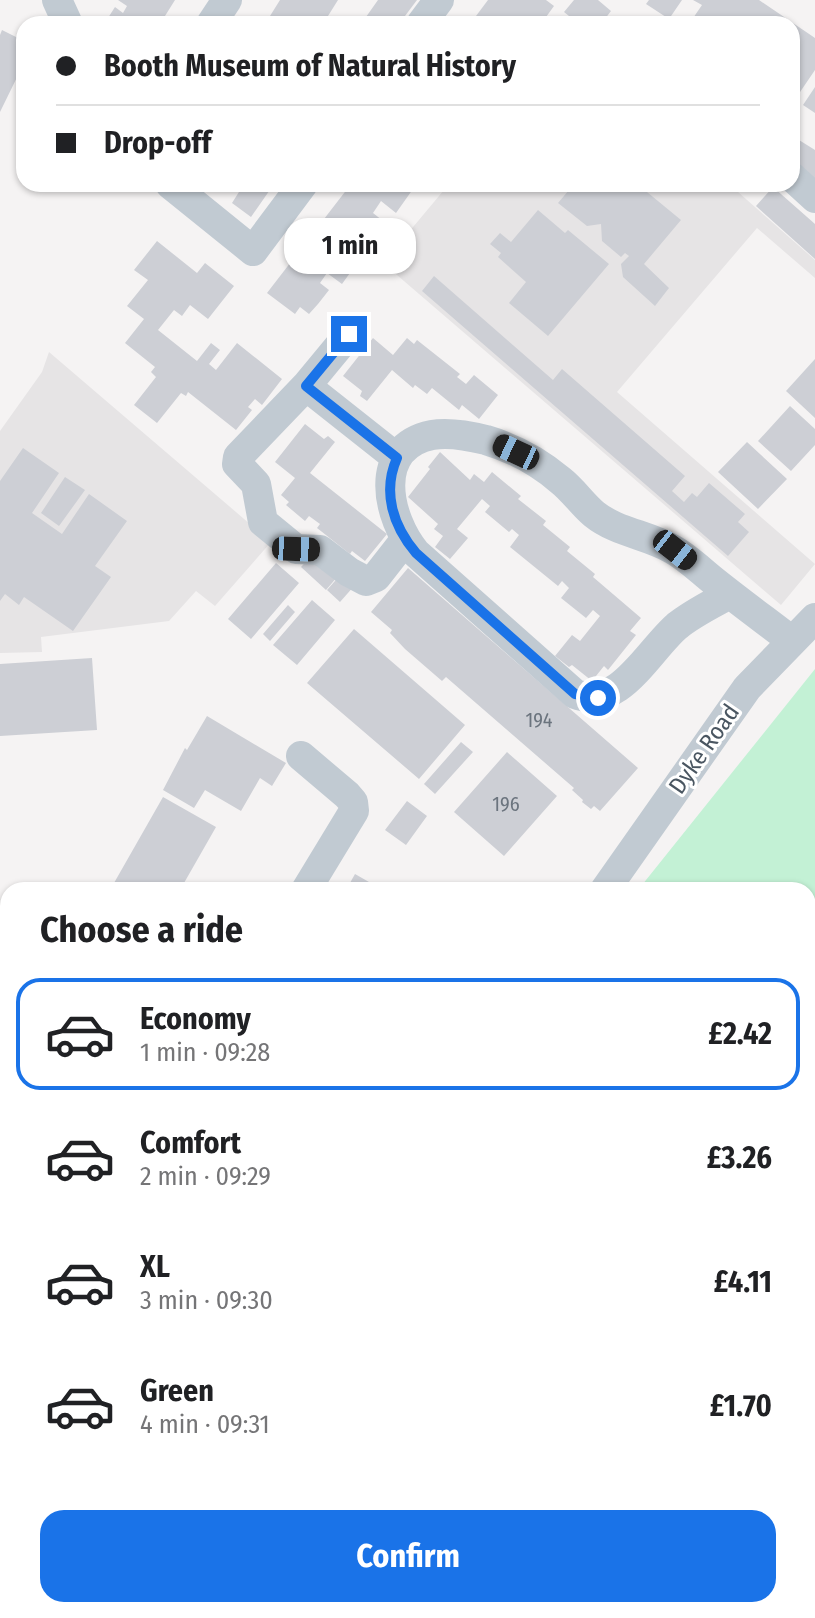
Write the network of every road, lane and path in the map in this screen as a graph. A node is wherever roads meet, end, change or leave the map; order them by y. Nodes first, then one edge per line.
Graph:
1 (800, 184) edge
2 (180, 192) edge
3 (297, 192) edge
4 (815, 198) edge
5 (349, 334) dead end
6 (306, 386) junction
7 (397, 458) junction
8 (405, 540) junction
9 (730, 594) junction
10 (815, 618) edge
11 (792, 641) junction
12 (301, 756) dead end
13 (311, 882) edge
14 (611, 882) edge

1 - 4 street
2 - 3 street
5 - 6 street
6 - 7 street
6 - 8 street
7 - 8 street
7 - 9 street
8 - 9 street
9 - 11 street
10 - 11 street, Dyke Road
11 - 14 street, Dyke Road
12 - 13 street

